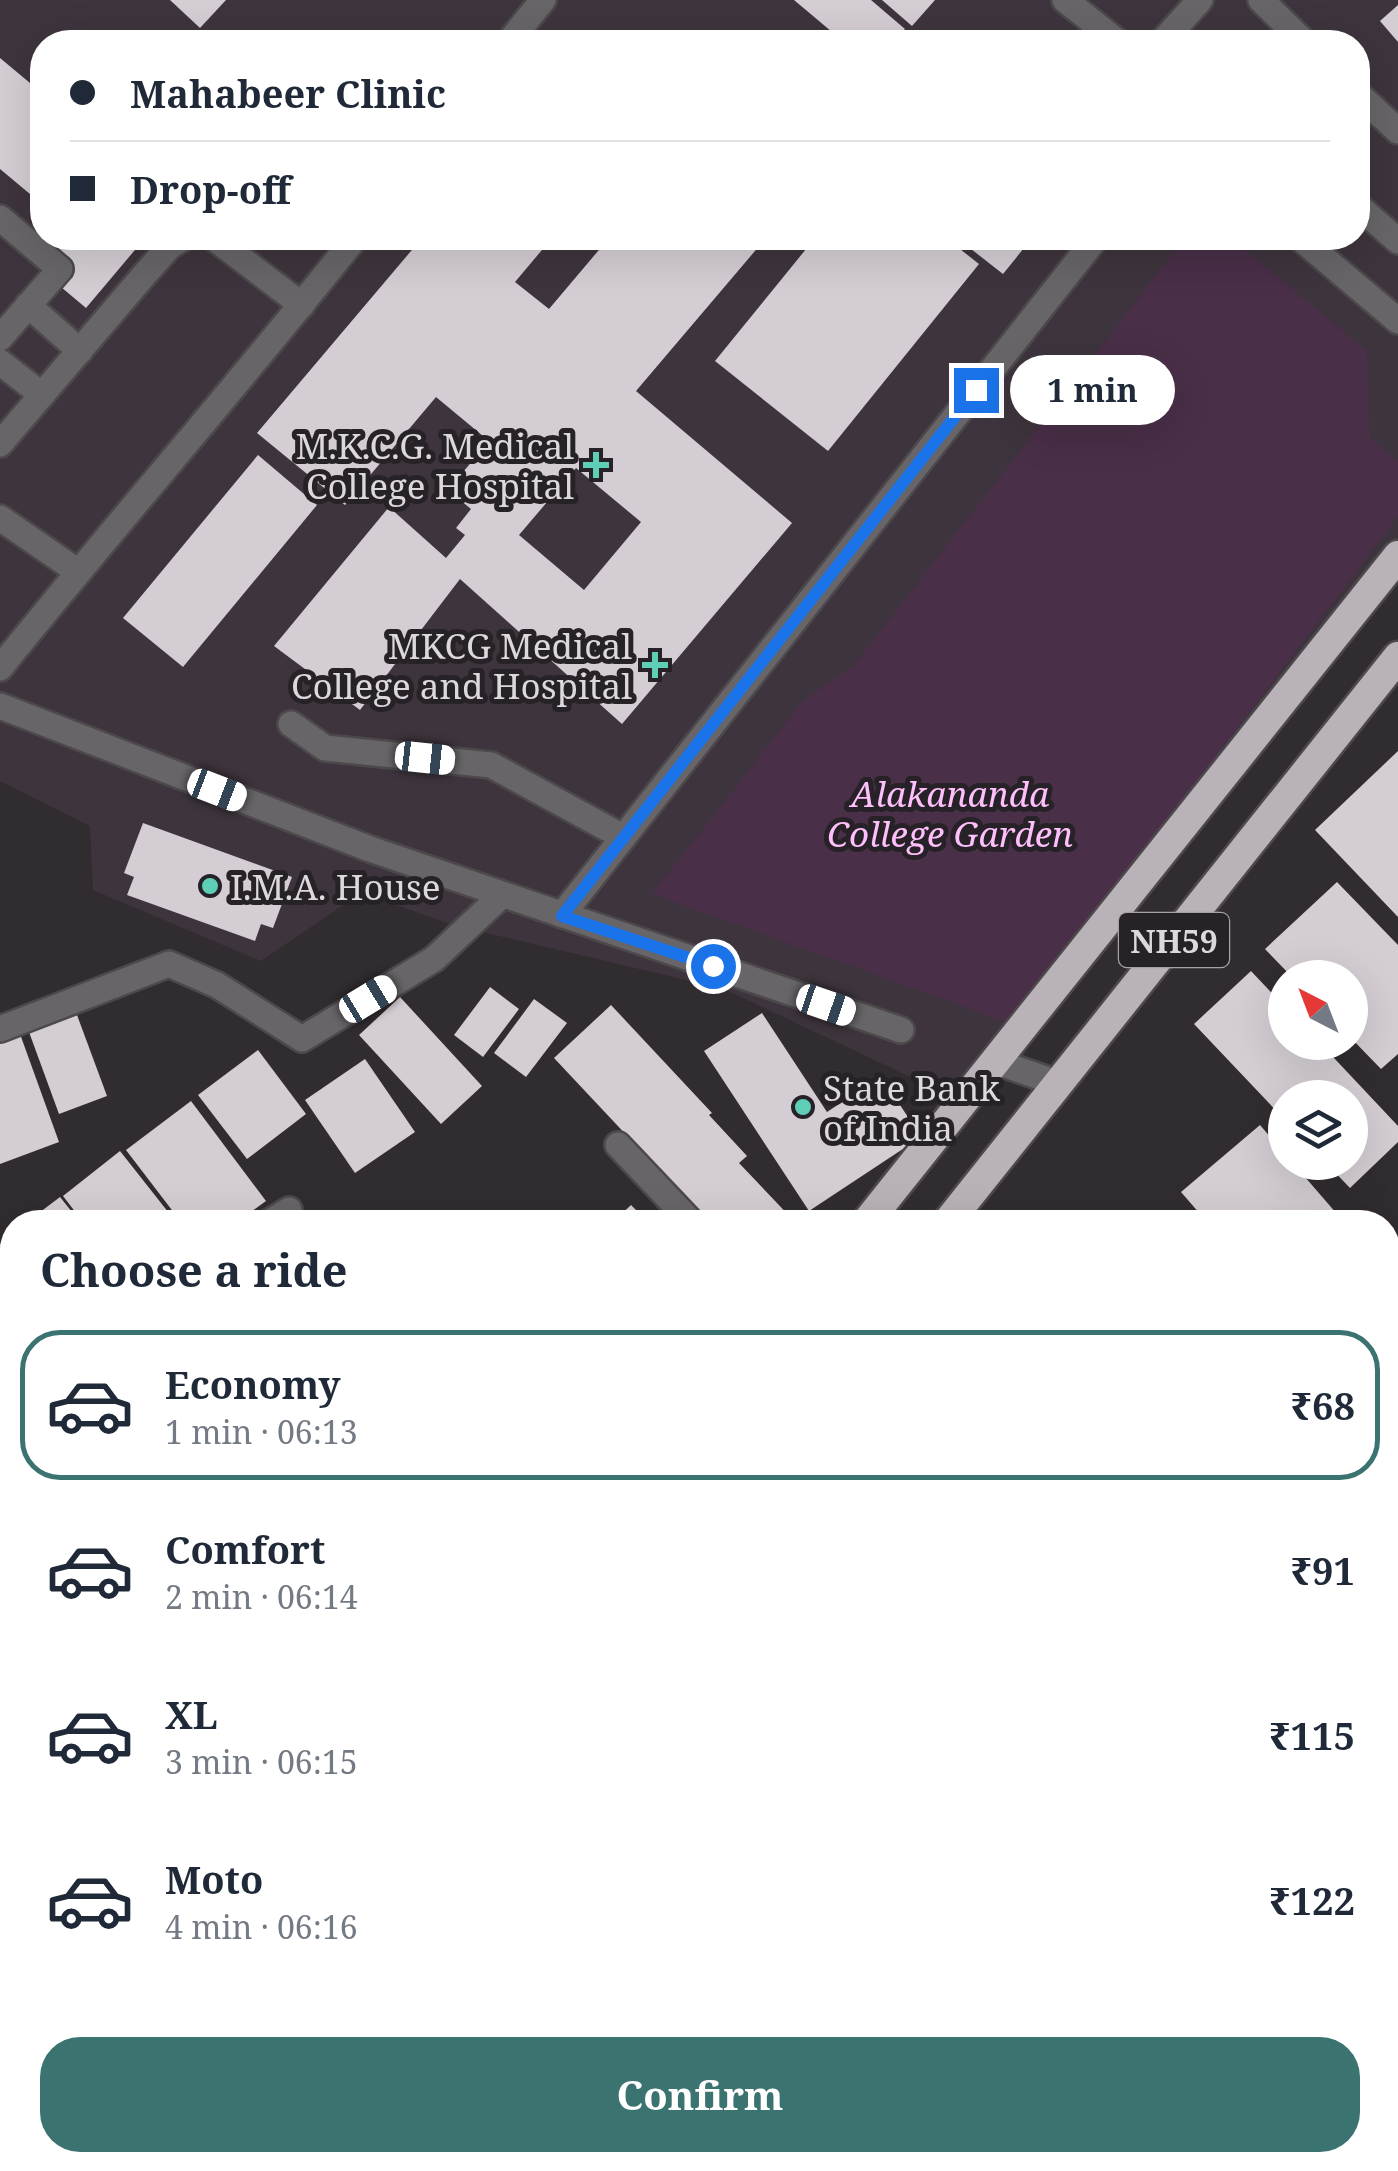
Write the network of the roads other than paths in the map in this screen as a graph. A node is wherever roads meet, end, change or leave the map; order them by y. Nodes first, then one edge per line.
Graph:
1 (543, 0) edge
2 (1065, 0) edge
3 (1200, 0) edge
4 (1273, 4) edge
5 (519, 30) edge
6 (1103, 30) edge
7 (1173, 30) edge
8 (1294, 30) edge
9 (1370, 105) edge
10 (1398, 131) edge
11 (1370, 216) edge
12 (0, 218) edge
13 (1398, 241) edge
14 (30, 244) edge
15 (38, 250) edge
16 (166, 250) edge
17 (230, 250) edge
18 (346, 250) edge
19 (1087, 250) edge
20 (1314, 250) edge
21 (28, 305) junction
22 (302, 305) junction
23 (1398, 322) edge
24 (0, 338) edge
25 (80, 351) junction
26 (0, 362) edge
27 (42, 396) junction
28 (0, 444) edge
29 (0, 518) edge
30 (1398, 556) edge
31 (77, 571) junction
32 (1395, 667) edge
33 (0, 668) edge
34 (0, 706) edge
35 (291, 724) dead end
36 (624, 837) junction
37 (502, 894) junction
38 (562, 916) junction
39 (0, 1029) edge
40 (901, 1030) dead end
41 (997, 1062) junction
42 (1060, 1084) junction
43 (618, 1145) dead end
44 (680, 1210) edge
45 (877, 1210) edge
46 (958, 1210) edge

1 - 5 street
2 - 6 street
3 - 7 street
4 - 8 street
9 - 10 street
11 - 13 street
12 - 14 street
15 - 21 street
16 - 25 street
17 - 22 street
18 - 22 street
19 - 36 street
20 - 23 street
21 - 24 street
21 - 25 street
22 - 31 street
25 - 27 street
26 - 27 street
27 - 28 street
29 - 31 street
30 - 41 highway
31 - 33 street
32 - 42 highway, NH59
34 - 37 street
35 - 36 street
36 - 38 street
37 - 38 street
37 - 39 street
38 - 40 street
41 - 42 street
41 - 45 highway
42 - 46 highway, NH59
43 - 44 street

